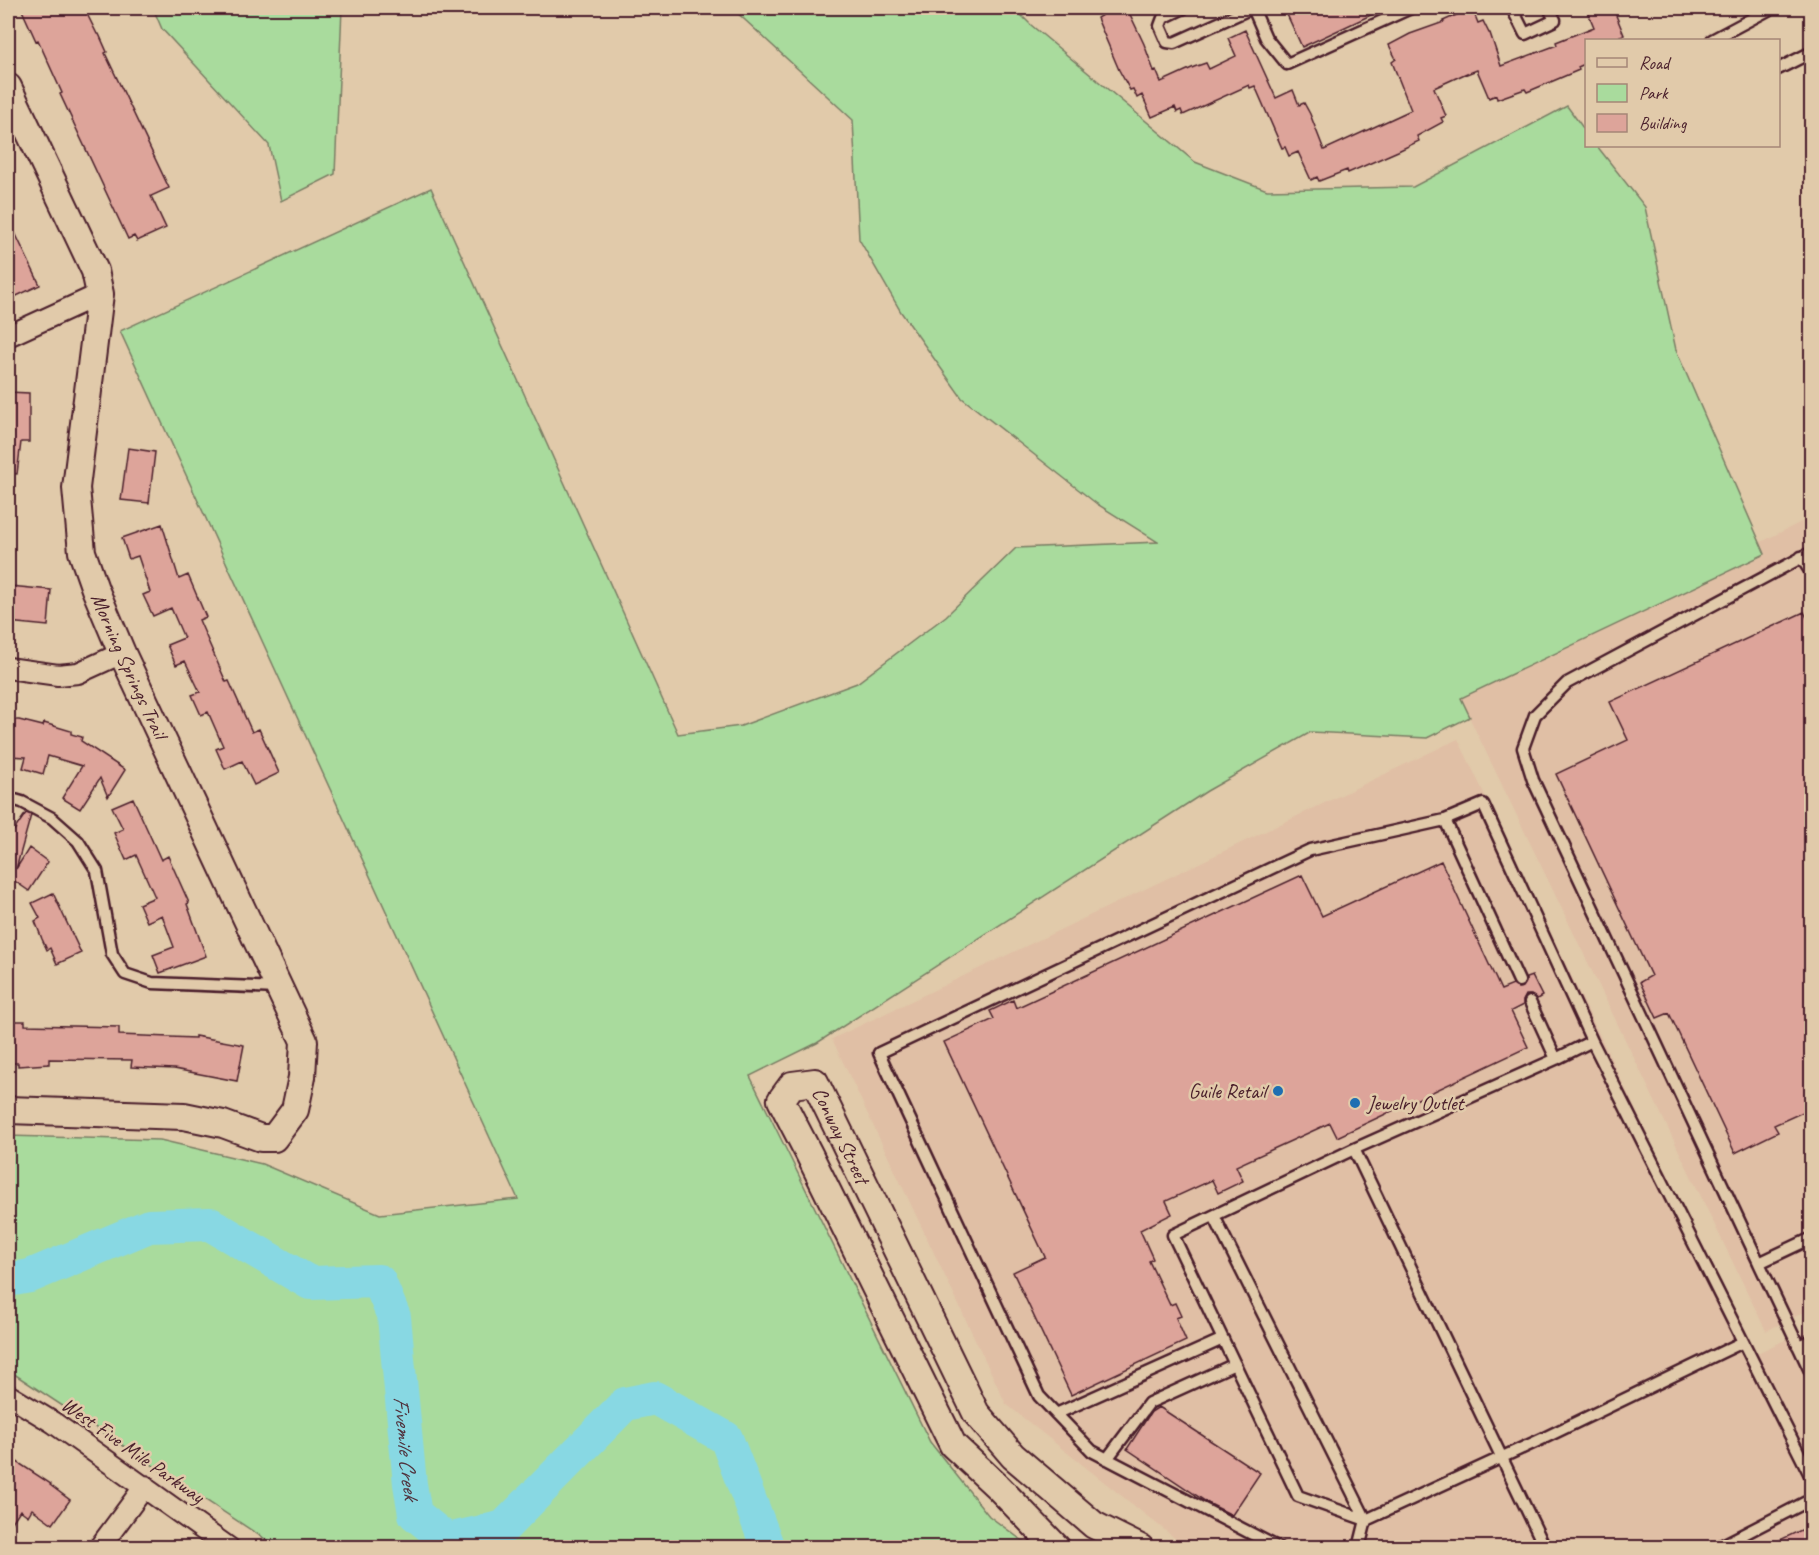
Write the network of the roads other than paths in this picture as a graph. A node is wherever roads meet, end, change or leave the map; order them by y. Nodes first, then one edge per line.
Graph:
1 (1184, 8) edge
2 (1252, 8) edge
3 (1411, 8) edge
4 (1512, 8) edge
5 (1549, 8) edge
6 (1772, 8) edge
7 (1714, 39) edge
8 (1812, 51) edge
9 (1780, 68) edge
10 (8, 87) edge
11 (100, 294) junction
12 (8, 336) edge
13 (1812, 552) edge
14 (1801, 557) junction
15 (1812, 574) edge
16 (122, 653) junction
17 (8, 668) edge
18 (8, 798) edge
19 (1445, 820) junction
20 (1519, 981) dead end
21 (279, 988) junction
22 (1530, 1002) dead end
23 (1592, 1041) junction
24 (1556, 1059) junction
25 (8, 1110) edge
26 (1353, 1149) junction
27 (1214, 1216) junction
28 (1812, 1238) edge
29 (1759, 1263) junction
30 (1223, 1339) junction
31 (1812, 1340) edge
32 (1743, 1342) junction
33 (1798, 1346) junction
34 (1235, 1364) junction
35 (1812, 1375) edge
36 (8, 1395) edge
37 (1056, 1414) junction
38 (1502, 1457) junction
39 (1107, 1459) junction
40 (1812, 1479) edge
41 (145, 1486) junction
42 (1812, 1499) edge
43 (1366, 1520) junction
44 (99, 1548) edge
45 (229, 1548) edge
46 (1057, 1548) edge
47 (1140, 1548) edge
48 (1279, 1548) edge
49 (1359, 1548) edge
50 (1545, 1548) edge
51 (1717, 1548) edge

1 - 2 lane
2 - 3 lane
4 - 5 lane
6 - 7 lane
8 - 9 lane
10 - 11 street, Morning Springs Trail
11 - 12 street
11 - 16 street, Morning Springs Trail
13 - 14 lane
14 - 15 lane
14 - 29 lane
16 - 17 street
16 - 21 street, Morning Springs Trail
18 - 21 lane
19 - 20 lane
19 - 23 lane
19 - 37 lane
21 - 25 street, Morning Springs Trail
22 - 24 lane
23 - 24 lane
23 - 32 lane
24 - 26 lane
26 - 27 lane
26 - 38 lane
27 - 30 lane
27 - 43 lane
28 - 29 lane
29 - 33 lane
30 - 34 lane
30 - 37 lane
31 - 33 lane
32 - 38 lane
32 - 40 lane
33 - 35 lane
34 - 39 lane
34 - 43 lane
36 - 41 street, West Five Mile Parkway
37 - 39 lane
38 - 43 lane
38 - 50 lane
39 - 48 lane
41 - 44 street
41 - 45 street, West Five Mile Parkway
42 - 51 lane
43 - 49 lane
46 - 47 street, Conway Street

